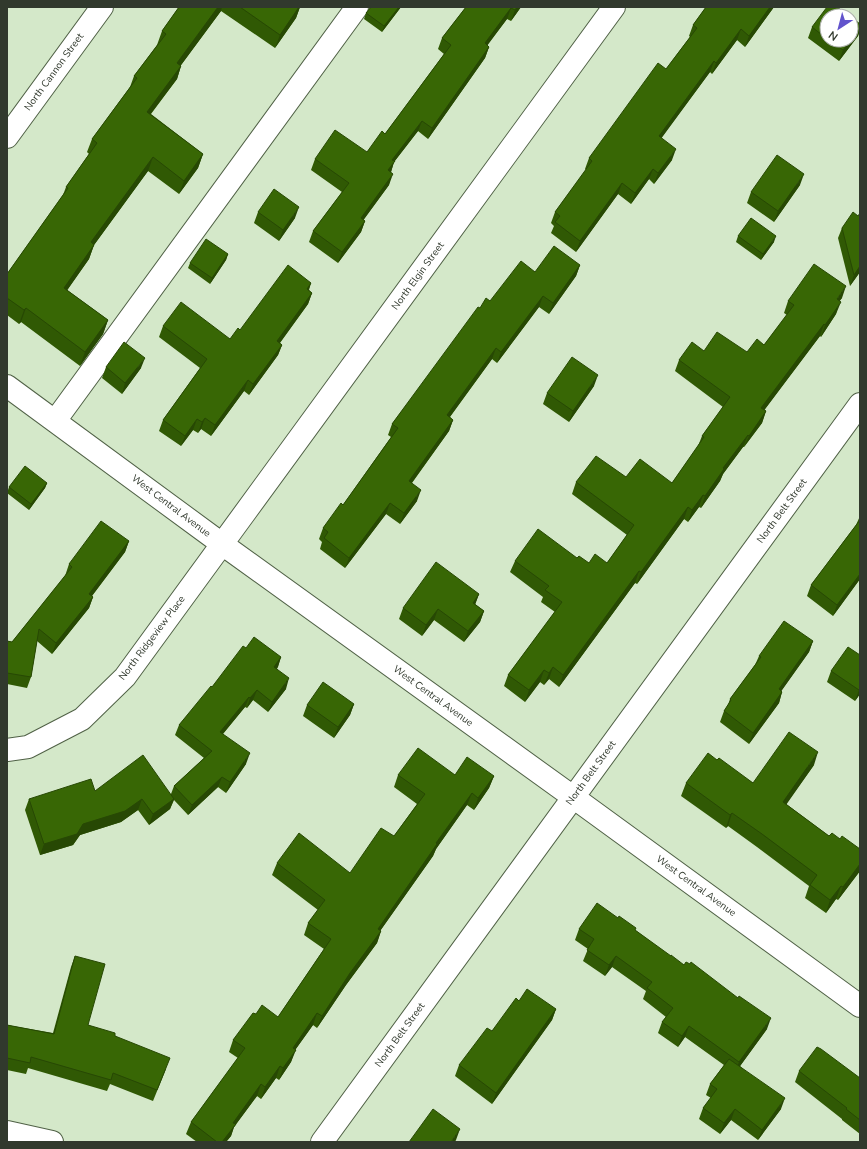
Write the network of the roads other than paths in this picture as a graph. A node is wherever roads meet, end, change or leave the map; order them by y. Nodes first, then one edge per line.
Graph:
1 (102, 7) edge
2 (357, 7) edge
3 (614, 7) edge
4 (7, 137) edge
5 (7, 386) edge
6 (860, 404) edge
7 (55, 421) junction
8 (222, 544) junction
9 (7, 750) edge
10 (573, 797) junction
11 (860, 1006) edge
12 (7, 1132) edge
13 (52, 1142) edge
14 (322, 1142) edge

1 - 4 street, North Cannon Street
2 - 7 street
3 - 8 street, North Elgin Street
5 - 7 street, West Central Avenue
6 - 10 street, North Belt Street
7 - 8 street, West Central Avenue
8 - 9 street, North Ridgeview Place
8 - 10 street, West Central Avenue
10 - 11 street, West Central Avenue
10 - 14 street, North Belt Street
12 - 13 street

